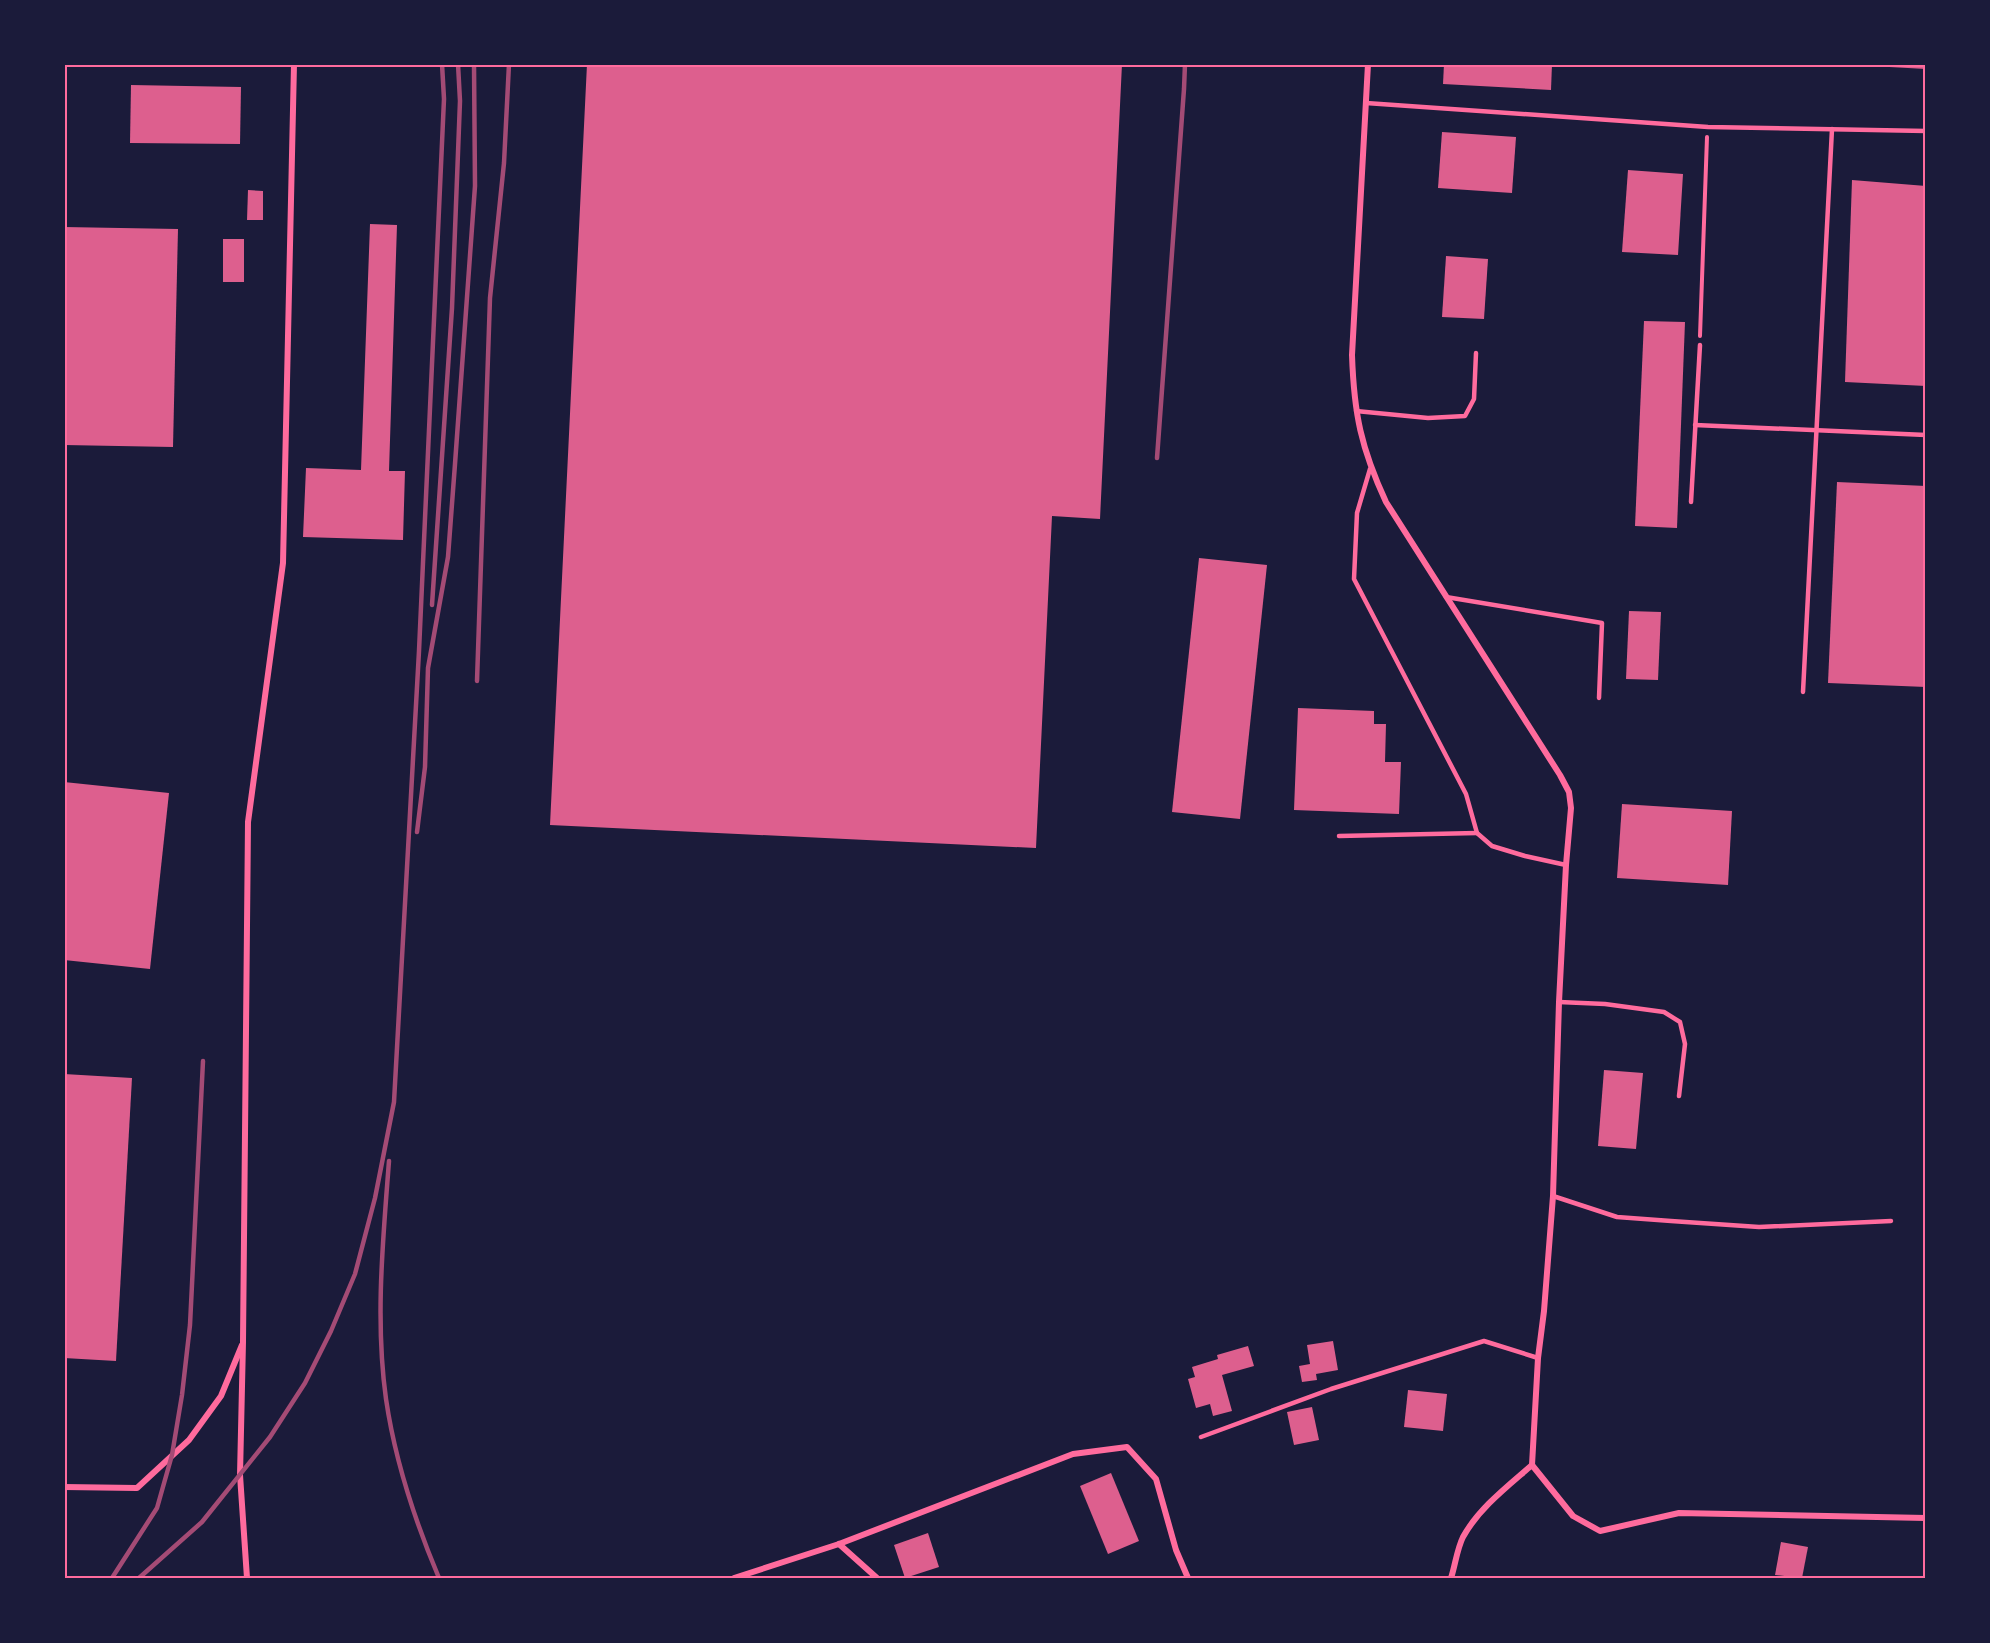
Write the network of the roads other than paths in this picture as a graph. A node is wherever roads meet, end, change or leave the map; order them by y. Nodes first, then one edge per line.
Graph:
1 (294, 64) edge
2 (1368, 64) edge
3 (1366, 103) junction
4 (1832, 129) junction
5 (1926, 131) edge
6 (1700, 345) road end
7 (1476, 353) dead end
8 (1356, 411) junction
9 (1695, 425) junction
10 (1815, 430) junction
11 (1926, 435) edge
12 (1370, 469) junction
13 (1691, 502) dead end
14 (1446, 597) junction
15 (1803, 692) dead end
16 (1599, 698) dead end
17 (1477, 833) junction
18 (1339, 836) dead end
19 (1566, 865) junction
20 (1559, 1002) junction
21 (1678, 1096) dead end
22 (1553, 1196) junction
23 (1891, 1221) dead end
24 (243, 1342) junction
25 (1538, 1358) junction
26 (1201, 1437) dead end
27 (1532, 1465) junction
28 (64, 1487) edge
29 (1926, 1518) edge
30 (839, 1544) junction
31 (247, 1578) edge
32 (734, 1578) edge
33 (877, 1578) edge
34 (1188, 1578) edge
35 (1451, 1578) edge

1 - 24 street
2 - 3 street
3 - 4 lane
3 - 8 street
4 - 5 lane
4 - 10 lane
6 - 9 lane
7 - 8 lane
8 - 12 street
9 - 10 lane
9 - 13 lane
10 - 11 lane
10 - 15 lane
12 - 14 street
12 - 17 lane
14 - 16 lane
14 - 19 street
17 - 18 lane
17 - 19 lane
19 - 20 street
20 - 21 lane
20 - 22 street
22 - 23 lane
22 - 25 street
24 - 28 street
24 - 31 street
25 - 26 lane
25 - 27 street
27 - 29 street
27 - 35 street
30 - 32 street
30 - 33 street
30 - 34 street

